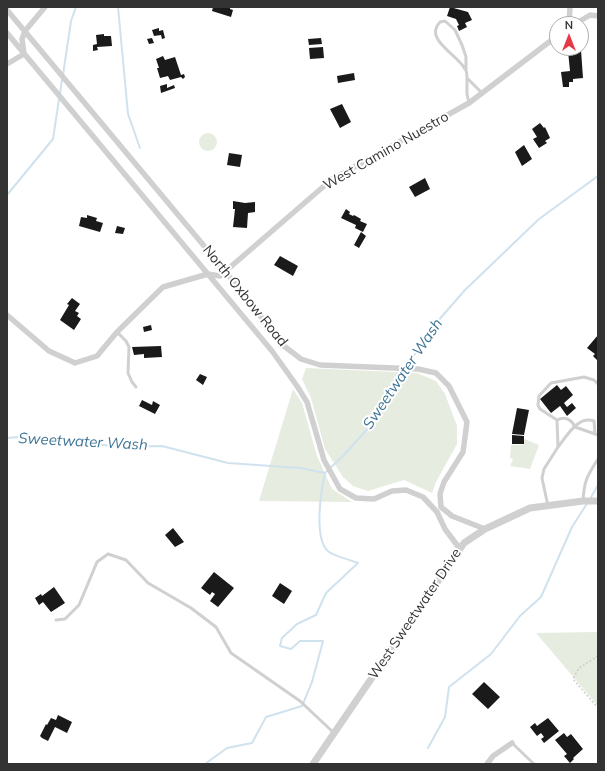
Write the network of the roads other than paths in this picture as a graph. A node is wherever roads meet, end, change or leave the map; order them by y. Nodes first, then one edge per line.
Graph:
1 (45, 7) edge
2 (7, 10) edge
3 (588, 16) edge
4 (598, 16) edge
5 (25, 31) junction
6 (7, 33) edge
7 (549, 42) edge
8 (24, 54) junction
9 (7, 64) edge
10 (466, 70) junction
11 (467, 78) junction
12 (482, 93) junction
13 (469, 103) junction
14 (225, 271) junction
15 (208, 274) junction
16 (7, 315) edge
17 (117, 332) junction
18 (598, 384) edge
19 (136, 387) dead end
20 (557, 420) junction
21 (575, 427) junction
22 (597, 435) edge
23 (558, 446) junction
24 (598, 459) edge
25 (583, 501) junction
26 (598, 501) edge
27 (548, 506) junction
28 (485, 529) junction
29 (460, 549) junction
30 (56, 620) dead end
31 (334, 733) junction
32 (512, 743) joint
33 (313, 764) edge
34 (487, 764) edge
35 (534, 764) edge

1 - 5 street
2 - 5 street, North Oxbow Road
3 - 4 street
5 - 8 street
5 - 14 street, North Oxbow Road
6 - 8 street, North Oxbow Road
7 - 12 street, West Camino Nuestro
8 - 9 street
8 - 15 street, North Oxbow Road
10 - 10 lane
10 - 11 lane
11 - 12 lane
11 - 13 lane
12 - 13 street, West Camino Nuestro
13 - 14 street, West Camino Nuestro
14 - 15 street
14 - 28 street, North Oxbow Road
15 - 17 street
15 - 29 street, North Oxbow Road
16 - 17 street
17 - 19 lane
18 - 20 lane
20 - 21 lane
20 - 23 lane
21 - 22 lane
21 - 22 lane
21 - 23 lane
23 - 27 lane
24 - 25 lane
25 - 26 street, West Sweetwater Drive
25 - 27 street, West Sweetwater Drive
27 - 28 street, West Sweetwater Drive
28 - 29 street, West Sweetwater Drive
29 - 31 street, West Sweetwater Drive
30 - 31 lane
31 - 33 street, West Sweetwater Drive
32 - 34 street
32 - 35 lane

